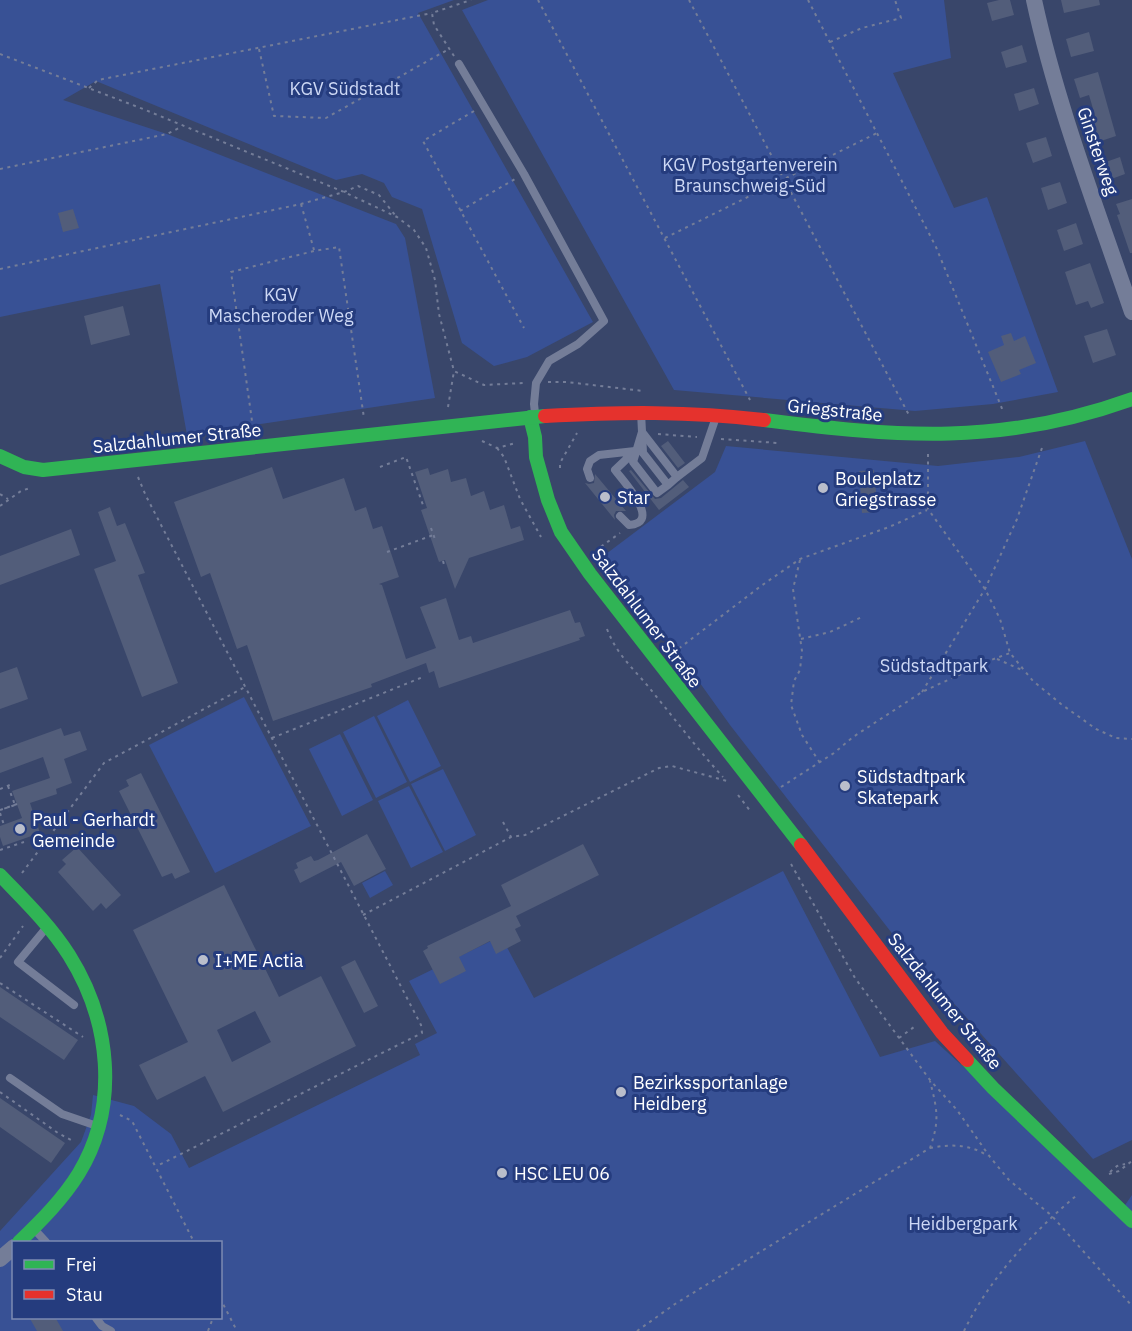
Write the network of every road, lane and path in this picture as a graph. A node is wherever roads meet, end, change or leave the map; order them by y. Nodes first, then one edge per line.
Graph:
1 (471, 0) edge
2 (538, 0) edge
3 (689, 0) edge
4 (808, 0) edge
5 (895, 0) edge
6 (1034, 0) edge
7 (432, 14) junction
8 (830, 42) junction
9 (259, 49) junction
10 (449, 49) junction
11 (0, 54) edge
12 (459, 64) joint
13 (88, 88) junction
14 (484, 105) junction
15 (182, 127) junction
16 (877, 133) junction
17 (0, 169) edge
18 (524, 174) junction
19 (785, 180) junction
20 (345, 192) junction
21 (301, 204) junction
22 (460, 211) junction
23 (397, 217) junction
24 (665, 238) junction
25 (314, 251) junction
26 (0, 268) edge
27 (1132, 312) edge
28 (524, 328) dead end
29 (454, 372) junction
30 (536, 383) junction
31 (647, 392) dead end
32 (1132, 399) edge
33 (752, 408) dead end
34 (641, 412) junction
35 (446, 415) dead end
36 (716, 416) junction
37 (533, 417) junction
38 (579, 430) dead end
39 (1010, 430) junction
40 (568, 431) dead end
41 (642, 432) junction
42 (369, 435) junction
43 (920, 436) junction
44 (535, 437) junction
45 (710, 438) junction
46 (1045, 439) dead end
47 (480, 441) dead end
48 (778, 443) dead end
49 (257, 447) junction
50 (497, 448) junction
51 (635, 450) junction
52 (929, 452) dead end
53 (1, 460) edge
54 (380, 467) dead end
55 (138, 476) dead end
56 (677, 477) junction
57 (590, 478) dead end
58 (668, 485) junction
59 (21, 491) dead end
60 (0, 494) edge
61 (8, 499) junction
62 (0, 506) edge
63 (424, 508) dead end
64 (928, 509) junction
65 (620, 516) dead end
66 (633, 525) junction
67 (431, 528) dead end
68 (435, 535) junction
69 (436, 542) dead end
70 (547, 544) dead end
71 (387, 552) dead end
72 (596, 553) dead end
73 (800, 559) junction
74 (443, 561) dead end
75 (446, 568) dead end
76 (985, 589) junction
77 (862, 617) dead end
78 (604, 621) dead end
79 (801, 639) junction
80 (1010, 653) junction
81 (996, 658) junction
82 (660, 664) junction
83 (1025, 671) junction
84 (423, 677) dead end
85 (245, 687) junction
86 (922, 692) junction
87 (272, 738) junction
88 (1132, 739) edge
89 (820, 763) junction
90 (12, 784) dead end
91 (8, 786) junction
92 (0, 789) edge
93 (733, 789) dead end
94 (760, 790) junction
95 (15, 805) dead end
96 (0, 813) edge
97 (753, 814) dead end
98 (503, 822) dead end
99 (4, 825) dead end
100 (511, 837) junction
101 (24, 842) dead end
102 (0, 850) edge
103 (787, 857) dead end
104 (0, 875) edge
105 (12, 887) junction
106 (363, 915) junction
107 (27, 920) dead end
108 (47, 927) junction
109 (0, 958) edge
110 (0, 982) edge
111 (74, 1005) dead end
112 (105, 1052) junction
113 (10, 1078) dead end
114 (930, 1080) junction
115 (0, 1092) edge
116 (104, 1108) junction
117 (100, 1127) junction
118 (930, 1148) junction
119 (91, 1151) junction
120 (990, 1157) junction
121 (1132, 1161) edge
122 (1128, 1163) junction
123 (157, 1166) junction
124 (1080, 1192) dead end
125 (1052, 1216) junction
126 (1132, 1221) edge
127 (34, 1229) junction
128 (20, 1241) edge
129 (45, 1241) edge
130 (194, 1241) edge
131 (12, 1249) edge
132 (0, 1259) edge
133 (222, 1302) edge
134 (1132, 1306) edge
135 (97, 1319) edge
136 (111, 1331) edge
137 (237, 1331) edge
138 (637, 1331) edge
139 (964, 1331) edge

1 - 7 path
2 - 24 path
3 - 19 path
4 - 8 path
5 - 8 path
6 - 27 street, Ginsterweg
7 - 9 path
7 - 10 path
8 - 16 path
9 - 10 path
9 - 13 path
10 - 12 path
11 - 13 path
12 - 14 lane
13 - 15 path
14 - 18 lane
14 - 22 path
15 - 17 path
15 - 20 path
16 - 19 path
16 - 39 path
18 - 22 path
18 - 30 lane
19 - 24 path
19 - 43 path
20 - 21 path
20 - 23 path
20 - 23 path
21 - 25 path
21 - 26 path
22 - 28 path
23 - 29 path
24 - 33 path
25 - 42 path
25 - 49 path
29 - 30 path
29 - 35 path
30 - 31 path
30 - 37 lane
32 - 39 main road, Griegstraße
34 - 36 main road, Griegstraße
34 - 37 main road, Griegstraße
34 - 41 lane
36 - 43 main road, Griegstraße
36 - 45 lane
37 - 42 main road, Salzdahlumer Straße
37 - 44 main road, Salzdahlumer Straße
38 - 40 path
39 - 43 main road, Griegstraße
41 - 45 path
41 - 51 lane
41 - 56 lane
41 - 58 lane
42 - 49 main road, Salzdahlumer Straße
44 - 50 path
44 - 82 main road, Salzdahlumer Straße
45 - 48 path
45 - 56 lane
46 - 76 path
47 - 50 path
49 - 53 main road, Salzdahlumer Straße
50 - 70 path
51 - 57 lane
51 - 58 lane
51 - 66 lane
52 - 64 path
54 - 63 path
55 - 85 path
56 - 58 lane
59 - 61 path
60 - 61 path
61 - 62 path
64 - 73 path
64 - 76 path
65 - 66 lane
66 - 72 path
67 - 68 path
68 - 69 path
68 - 71 path
73 - 79 path
73 - 82 path
74 - 75 path
76 - 80 path
76 - 86 path
77 - 79 path
78 - 100 path
79 - 89 path
80 - 81 path
80 - 83 path
81 - 83 path
81 - 86 path
82 - 94 main road, Salzdahlumer Straße
83 - 88 path
84 - 87 path
85 - 87 path
85 - 105 path
86 - 89 path
87 - 106 path
89 - 94 path
90 - 91 path
91 - 92 path
91 - 95 path
93 - 97 path
94 - 126 main road, Salzdahlumer Straße
96 - 99 path
98 - 100 path
100 - 106 path
101 - 102 path
103 - 114 path
104 - 105 main road
105 - 108 main road
106 - 123 path
107 - 109 path
108 - 111 lane
108 - 112 main road
110 - 112 path
112 - 116 main road
113 - 117 lane
114 - 118 path
114 - 120 path
115 - 119 path
116 - 117 main road
116 - 123 path
117 - 119 main road
118 - 120 path
118 - 138 path
119 - 127 main road
120 - 125 path
121 - 122 path
122 - 122 path
123 - 130 path
124 - 125 path
125 - 134 path
125 - 139 path
127 - 128 main road
127 - 129 lane
131 - 132 street
133 - 137 path
135 - 136 lane

